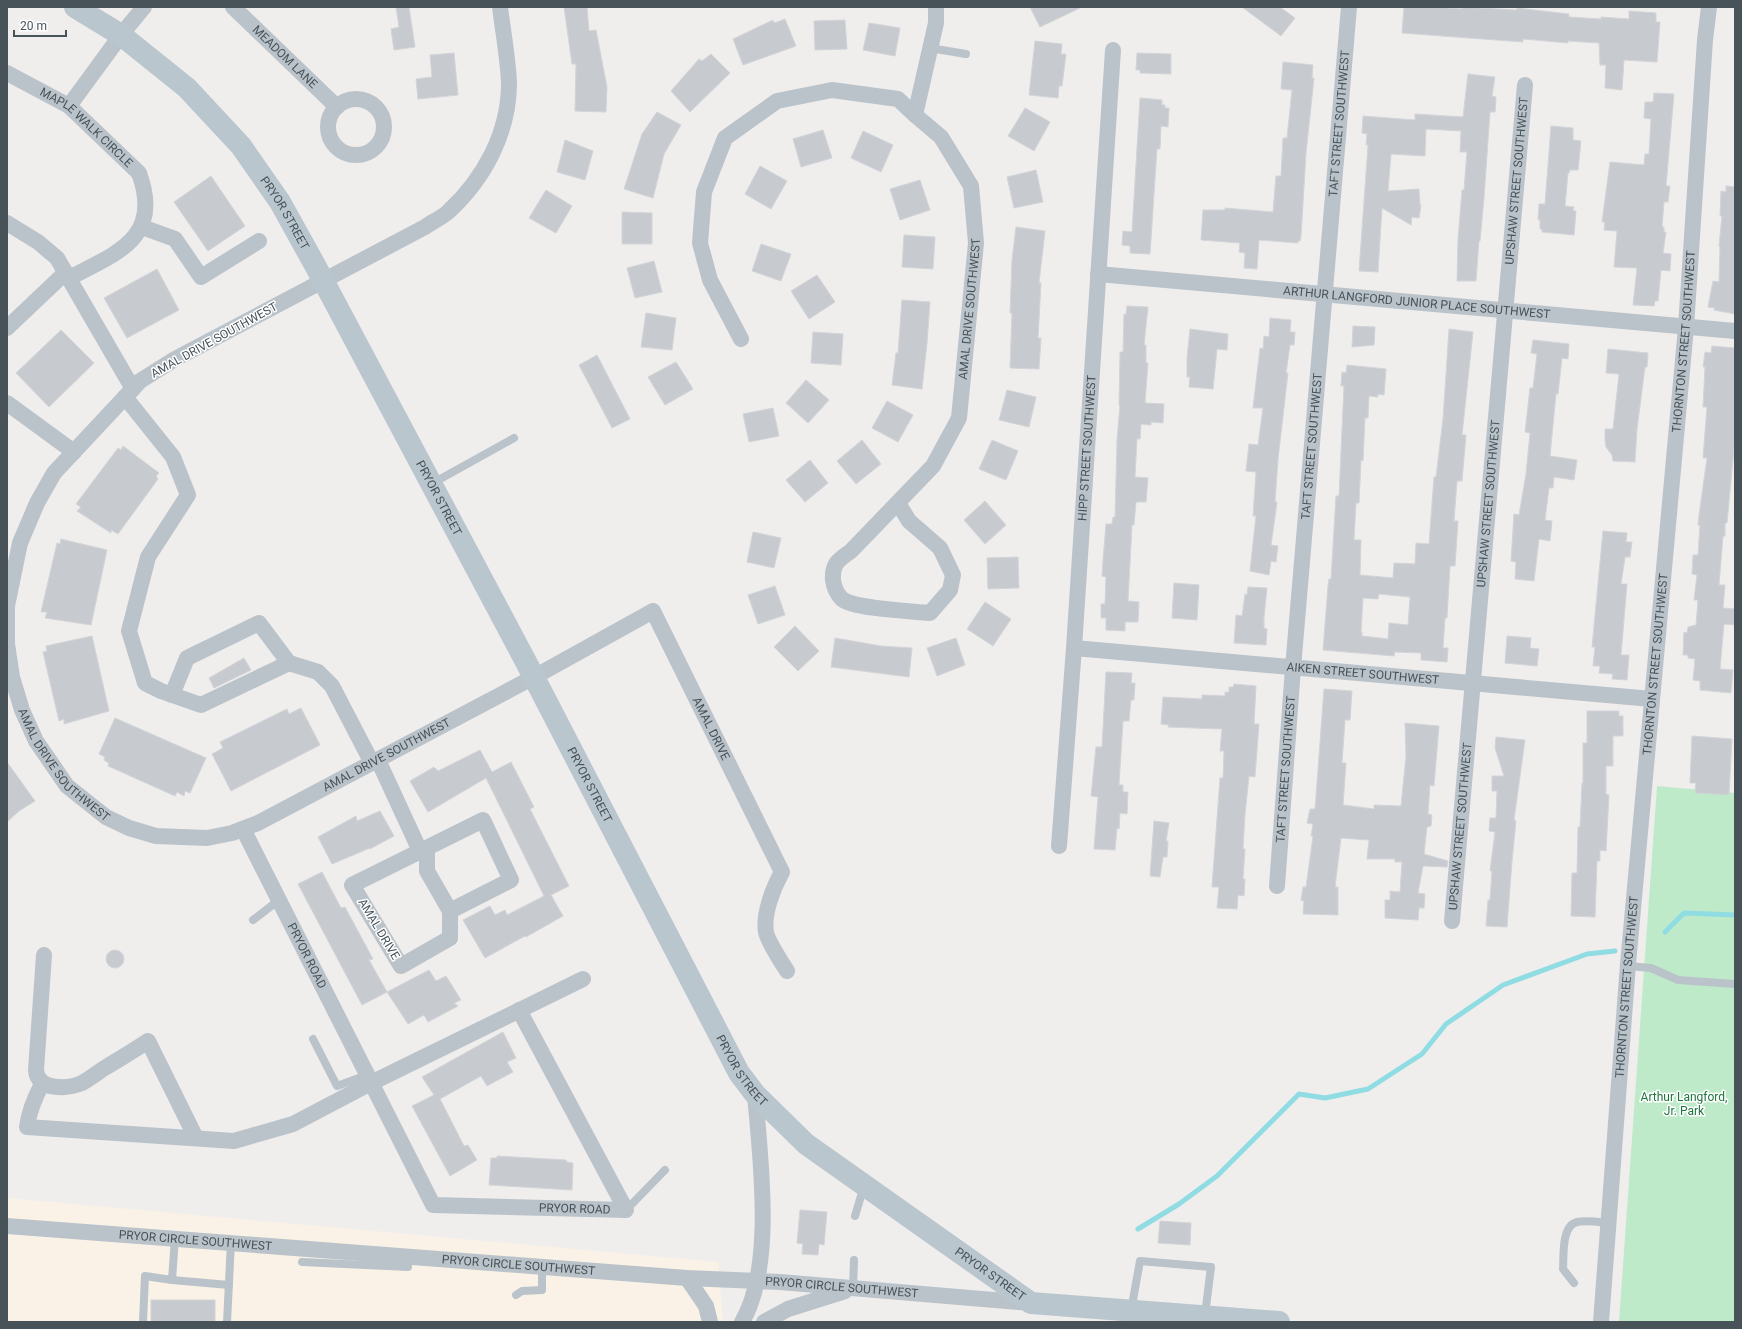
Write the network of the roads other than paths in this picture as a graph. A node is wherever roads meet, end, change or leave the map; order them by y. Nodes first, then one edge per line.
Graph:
1 (75, 7) edge
2 (144, 7) edge
3 (233, 7) edge
4 (500, 7) edge
5 (936, 7) edge
6 (1349, 7) edge
7 (1708, 7) edge
8 (121, 35) junction
9 (930, 48) junction
10 (1113, 50) dead end
11 (966, 54) dead end
12 (7, 73) edge
13 (1525, 85) dead end
14 (69, 106) junction
15 (337, 107) dead end
16 (915, 115) junction
17 (7, 223) edge
18 (142, 227) junction
19 (259, 241) dead end
20 (1098, 274) junction
21 (67, 276) junction
22 (323, 281) junction
23 (1325, 294) junction
24 (1505, 310) junction
25 (1686, 327) junction
26 (7, 328) edge
27 (1735, 331) edge
28 (741, 339) dead end
29 (129, 393) junction
30 (7, 403) edge
31 (514, 438) dead end
32 (74, 452) junction
33 (431, 484) junction
34 (898, 503) junction
35 (1074, 648) junction
36 (289, 663) junction
37 (1293, 668) junction
38 (534, 677) junction
39 (1472, 683) junction
40 (172, 694) junction
41 (12, 699) edge
42 (1652, 699) junction
43 (375, 761) junction
44 (243, 829) junction
45 (1059, 846) dead end
46 (423, 850) junction
47 (1277, 886) dead end
48 (279, 900) junction
49 (450, 911) junction
50 (253, 920) dead end
51 (1452, 921) dead end
52 (44, 955) dead end
53 (1628, 966) junction
54 (787, 971) dead end
55 (583, 979) dead end
56 (1735, 984) edge
57 (519, 1010) junction
58 (313, 1039) dead end
59 (369, 1079) junction
60 (42, 1084) junction
61 (756, 1094) junction
62 (196, 1138) junction
63 (665, 1170) dead end
64 (864, 1185) junction
65 (626, 1210) junction
66 (855, 1216) dead end
67 (1609, 1223) junction
68 (7, 1226) edge
69 (175, 1238) junction
70 (231, 1242) junction
71 (854, 1260) dead end
72 (542, 1266) junction
73 (687, 1278) junction
74 (172, 1280) junction
75 (758, 1282) junction
76 (1574, 1283) dead end
77 (228, 1285) junction
78 (853, 1289) junction
79 (516, 1295) dead end
80 (1031, 1303) junction
81 (1136, 1315) edge
82 (1205, 1316) junction
83 (143, 1322) edge
84 (226, 1322) edge
85 (710, 1322) edge
86 (742, 1322) edge
87 (764, 1322) edge
88 (1279, 1322) edge
89 (1601, 1322) edge

1 - 8 main road, PRYOR STREET
2 - 8 street
3 - 15 street, MEADOM LANE
4 - 22 street, AMAL DRIVE SOUTHWEST
5 - 9 street
6 - 23 street, TAFT STREET SOUTHWEST
7 - 25 street, THORNTON STREET SOUTHWEST
8 - 14 street
8 - 22 main road, PRYOR STREET
9 - 11 lane
9 - 16 street
10 - 20 street, HIPP STREET SOUTHWEST
12 - 14 street, MAPLE WALK CIRCLE
13 - 24 street, UPSHAW STREET SOUTHWEST
14 - 18 street, MAPLE WALK CIRCLE
16 - 28 street, AMAL DRIVE SOUTHWEST
16 - 34 street, AMAL DRIVE SOUTHWEST
17 - 21 street
18 - 19 street
18 - 21 street, MAPLE WALK CIRCLE
20 - 23 street, ARTHUR LANGFORD JUNIOR PLACE SOUTHWEST
20 - 35 street, HIPP STREET SOUTHWEST
21 - 26 street, MAPLE WALK CIRCLE
21 - 29 street
22 - 29 street, AMAL DRIVE SOUTHWEST
22 - 33 main road, PRYOR STREET
23 - 24 street, ARTHUR LANGFORD JUNIOR PLACE SOUTHWEST
23 - 37 street, TAFT STREET SOUTHWEST
24 - 25 street, ARTHUR LANGFORD JUNIOR PLACE SOUTHWEST
24 - 39 street, UPSHAW STREET SOUTHWEST
25 - 27 street, ARTHUR LANGFORD JUNIOR PLACE SOUTHWEST
25 - 42 street, THORNTON STREET SOUTHWEST
29 - 32 street, AMAL DRIVE SOUTHWEST
29 - 40 street
30 - 32 street
31 - 33 lane
32 - 41 street, AMAL DRIVE SOUTHWEST
33 - 38 main road, PRYOR STREET
34 - 34 street, AMAL DRIVE SOUTHWEST
35 - 37 street, AIKEN STREET SOUTHWEST
35 - 45 street, HIPP STREET SOUTHWEST
36 - 40 street
36 - 40 street
36 - 43 street, AMAL DRIVE
37 - 39 street, AIKEN STREET SOUTHWEST
37 - 47 street, TAFT STREET SOUTHWEST
38 - 43 street, AMAL DRIVE SOUTHWEST
38 - 54 street, AMAL DRIVE
38 - 61 main road, PRYOR STREET
39 - 42 street, AIKEN STREET SOUTHWEST
39 - 51 street, UPSHAW STREET SOUTHWEST
41 - 44 street, AMAL DRIVE SOUTHWEST
42 - 53 street, THORNTON STREET SOUTHWEST
43 - 44 street, AMAL DRIVE SOUTHWEST
43 - 46 street, AMAL DRIVE
44 - 48 street, PRYOR ROAD
46 - 49 street, AMAL DRIVE
46 - 49 street, AMAL DRIVE
46 - 49 street, AMAL DRIVE
48 - 50 lane
48 - 59 street, PRYOR ROAD
52 - 60 street
53 - 56 lane
53 - 67 street, THORNTON STREET SOUTHWEST
55 - 57 street
57 - 59 street
57 - 65 street, PRYOR ROAD
58 - 59 lane
59 - 62 street
59 - 65 street, PRYOR ROAD
60 - 62 street
60 - 62 street
61 - 64 main road, PRYOR STREET
61 - 75 street
63 - 65 lane
64 - 66 lane
64 - 80 main road, PRYOR STREET
67 - 76 lane
67 - 89 street, THORNTON STREET SOUTHWEST
68 - 69 street, PRYOR CIRCLE SOUTHWEST
69 - 70 street, PRYOR CIRCLE SOUTHWEST
69 - 74 lane
70 - 72 street, PRYOR CIRCLE SOUTHWEST
70 - 77 lane
71 - 78 lane
72 - 73 street, PRYOR CIRCLE SOUTHWEST
72 - 79 lane
73 - 75 street, PRYOR CIRCLE SOUTHWEST
73 - 85 street
74 - 77 lane
74 - 83 lane
75 - 78 street, PRYOR CIRCLE SOUTHWEST
75 - 86 street
77 - 84 lane
78 - 80 street, PRYOR CIRCLE SOUTHWEST
78 - 87 street
80 - 81 main road, PRYOR STREET
81 - 82 main road, PRYOR STREET
81 - 82 lane
82 - 88 main road, PRYOR STREET

